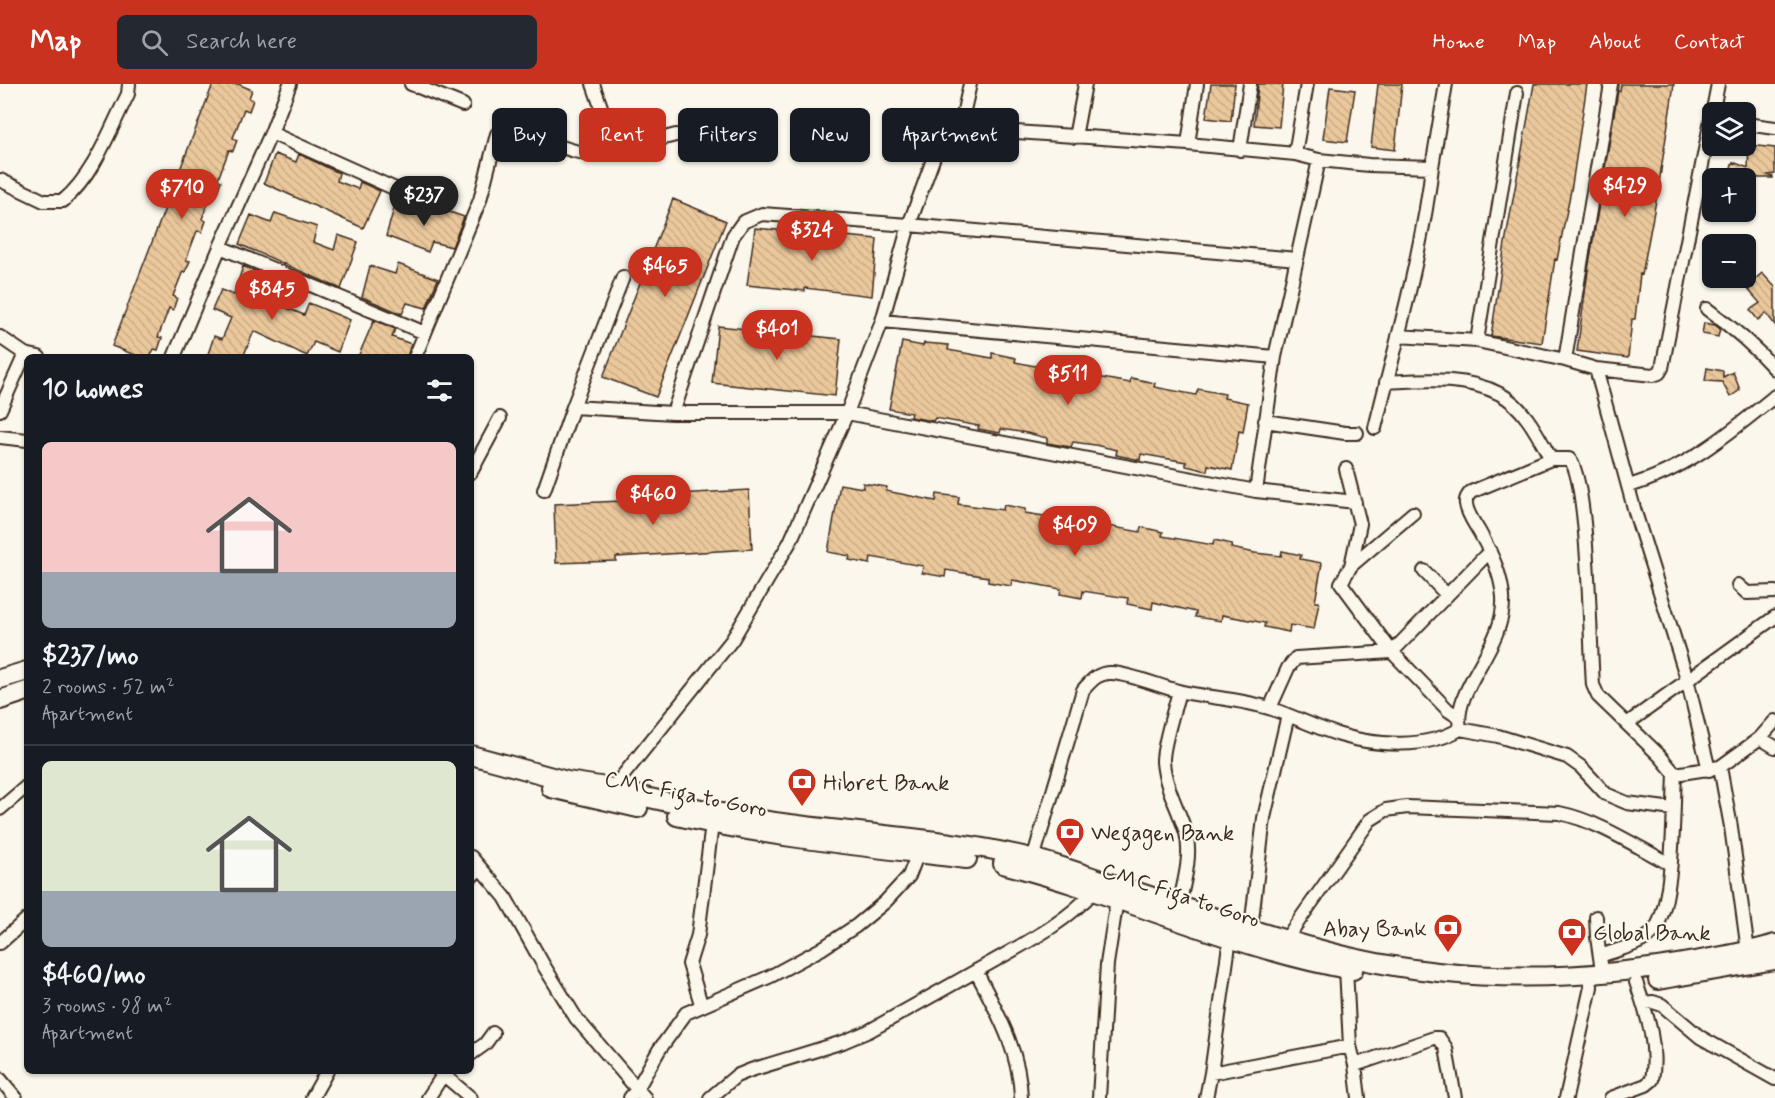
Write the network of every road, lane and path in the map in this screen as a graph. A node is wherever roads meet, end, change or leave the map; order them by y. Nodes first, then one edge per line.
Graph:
1 (129, 84) edge
2 (290, 84) edge
3 (411, 84) edge
4 (593, 84) edge
5 (970, 84) edge
6 (1085, 84) edge
7 (1197, 84) edge
8 (1250, 84) edge
9 (1307, 84) edge
10 (1446, 84) edge
11 (1611, 84) edge
12 (1718, 84) edge
13 (1517, 93) dead end
14 (1715, 102) edge
15 (464, 105) dead end
16 (601, 108) edge
17 (965, 108) edge
18 (1756, 125) edge
19 (1775, 128) edge
20 (271, 133) junction
21 (1019, 133) edge
22 (676, 135) dead end
23 (1075, 137) junction
24 (666, 138) edge
25 (1188, 144) junction
26 (1240, 150) junction
27 (579, 153) edge
28 (1295, 154) junction
29 (1704, 156) edge
30 (1319, 160) junction
31 (932, 162) edge
32 (1432, 166) junction
33 (0, 180) edge
34 (420, 200) dead end
35 (909, 225) junction
36 (220, 247) junction
37 (1297, 259) junction
38 (623, 277) dead end
39 (1707, 309) dead end
40 (882, 321) junction
41 (425, 333) junction
42 (1398, 336) junction
43 (0, 337) edge
44 (1477, 341) junction
45 (25, 354) edge
46 (175, 354) edge
47 (416, 354) edge
48 (24, 356) edge
49 (1275, 357) junction
50 (1566, 360) junction
51 (1596, 369) junction
52 (1775, 369) edge
53 (1386, 382) junction
54 (1775, 396) edge
55 (573, 407) junction
56 (0, 410) edge
57 (674, 412) junction
58 (847, 413) junction
59 (500, 418) dead end
60 (1265, 421) junction
61 (1375, 428) dead end
62 (1358, 433) dead end
63 (0, 437) edge
64 (24, 440) edge
65 (1551, 459) junction
66 (474, 466) edge
67 (1346, 469) dead end
68 (1628, 486) junction
69 (544, 489) dead end
70 (1256, 491) junction
71 (1355, 502) junction
72 (1413, 513) dead end
73 (1490, 551) junction
74 (1351, 566) junction
75 (1424, 571) dead end
76 (1738, 585) dead end
77 (1775, 592) edge
78 (1446, 594) junction
79 (1775, 617) edge
80 (1392, 652) junction
81 (24, 671) edge
82 (0, 679) edge
83 (1687, 679) junction
84 (1179, 691) junction
85 (24, 692) edge
86 (0, 699) edge
87 (1270, 708) junction
88 (1288, 715) junction
89 (1775, 721) edge
90 (1459, 722) junction
91 (1628, 723) junction
92 (1760, 738) junction
93 (1775, 747) edge
94 (474, 756) edge
95 (474, 768) edge
96 (1714, 768) junction
97 (1675, 774) junction
98 (24, 789) edge
99 (610, 794) junction
100 (0, 809) edge
101 (1672, 809) junction
102 (712, 824) junction
103 (918, 853) junction
104 (1033, 859) junction
105 (1670, 864) junction
106 (476, 873) edge
107 (1094, 891) junction
108 (1118, 899) junction
109 (1179, 905) junction
110 (1596, 917) dead end
111 (24, 922) edge
112 (1251, 928) junction
113 (1230, 938) junction
114 (1286, 939) junction
115 (0, 943) edge
116 (1775, 944) edge
117 (1748, 951) junction
118 (1600, 956) junction
119 (1775, 960) edge
120 (1346, 968) junction
121 (976, 971) junction
122 (1640, 976) junction
123 (1595, 979) junction
124 (1643, 1003) junction
125 (701, 1004) junction
126 (493, 1033) dead end
127 (1350, 1046) junction
128 (474, 1052) edge
129 (1355, 1065) junction
130 (1211, 1073) junction
131 (325, 1074) edge
132 (442, 1074) edge
133 (445, 1074) edge
134 (0, 1079) edge
135 (1775, 1079) edge
136 (637, 1095) edge
137 (16, 1098) edge
138 (312, 1098) edge
139 (428, 1098) edge
140 (471, 1098) edge
141 (710, 1098) edge
142 (1020, 1098) edge
143 (1099, 1098) edge
144 (1206, 1098) edge
145 (1359, 1098) edge
146 (1455, 1098) edge
147 (1566, 1098) edge
148 (1611, 1098) edge

1 - 33 street
2 - 20 street
3 - 15 street
4 - 16 street
5 - 17 street
6 - 23 street
7 - 25 street
8 - 26 street
9 - 28 street
10 - 32 street
11 - 50 street
12 - 14 street
13 - 44 street
18 - 19 street
20 - 34 street
20 - 36 street
21 - 23 street
22 - 24 street
23 - 25 street
25 - 26 street
26 - 28 street
27 - 41 street
28 - 30 street
29 - 51 street
30 - 32 street
30 - 37 street
31 - 35 street
32 - 42 street
35 - 37 street
35 - 40 street
35 - 57 street
36 - 41 street
36 - 46 street
37 - 49 street
38 - 55 street
39 - 52 street
40 - 49 street
40 - 58 street
41 - 47 street
42 - 44 street
42 - 53 street
43 - 45 street
44 - 50 street
48 - 56 street
49 - 60 street
50 - 51 street
51 - 68 street
53 - 61 street
53 - 65 street
54 - 68 street
55 - 57 street
55 - 69 street
57 - 58 street
58 - 70 street
58 - 99 street
59 - 66 street
60 - 62 street
60 - 70 street
63 - 64 street
65 - 73 street
65 - 91 street
67 - 71 street
68 - 83 street
70 - 71 street
71 - 74 street
72 - 74 street
73 - 78 street
73 - 90 street
74 - 80 street
75 - 78 street
76 - 77 street
78 - 80 street
79 - 83 street
80 - 87 street
80 - 90 street
81 - 82 main road
83 - 91 street
83 - 96 street
84 - 87 street
84 - 104 street
84 - 109 street
85 - 86 main road
87 - 88 street
88 - 90 street
88 - 112 street
89 - 92 street
90 - 101 street
91 - 97 street
92 - 93 street
92 - 96 street
94 - 99 main road
95 - 99 main road, CMC Figa to Goro
96 - 97 street
96 - 117 street
97 - 101 street
98 - 100 street
99 - 102 main road, CMC Figa to Goro
99 - 104 main road
101 - 105 street
102 - 103 main road, CMC Figa to Goro
102 - 125 street
103 - 107 main road, CMC Figa to Goro
103 - 125 street
104 - 109 main road
105 - 114 street
105 - 118 street
106 - 136 street
107 - 108 main road, CMC Figa to Goro
107 - 121 street
108 - 113 main road, CMC Figa to Goro
108 - 143 street
109 - 112 main road
110 - 118 street
111 - 115 street
112 - 114 main road
113 - 120 main road, CMC Figa to Goro
113 - 130 street
114 - 123 main road
116 - 117 main road
117 - 122 main road
118 - 123 street
119 - 122 main road, CMC Figa to Goro
120 - 123 main road, CMC Figa to Goro
120 - 127 street
121 - 141 street
121 - 142 street
122 - 123 main road, CMC Figa to Goro
122 - 124 street
123 - 147 street
124 - 135 street
124 - 148 street
125 - 136 street
126 - 128 street
127 - 129 street
127 - 130 street
129 - 145 street
129 - 146 street
130 - 144 street
131 - 138 street
132 - 139 street
133 - 140 street
134 - 137 street

